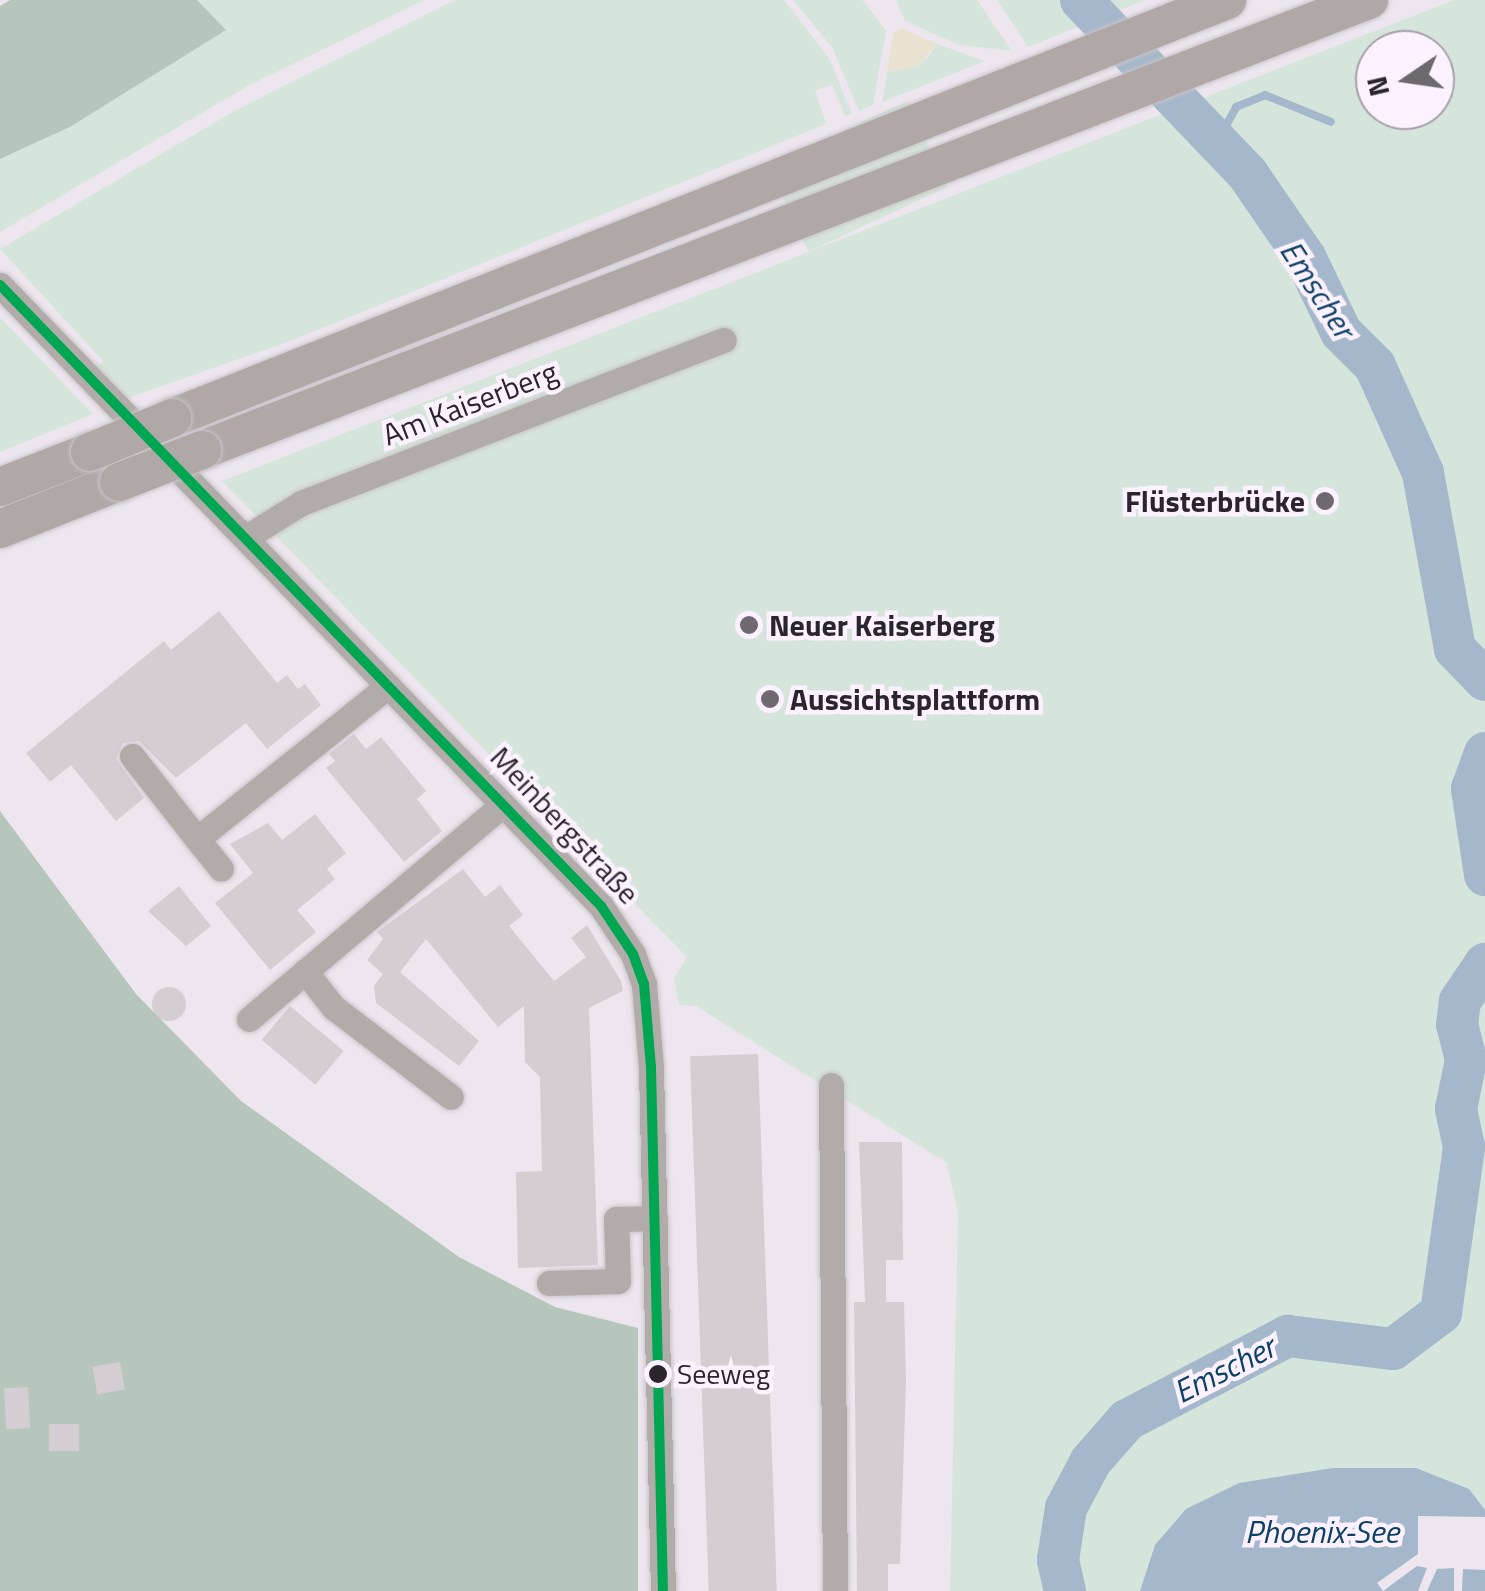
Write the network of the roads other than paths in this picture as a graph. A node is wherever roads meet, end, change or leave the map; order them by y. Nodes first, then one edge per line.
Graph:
1 (1227, 0) edge
2 (1369, 0) edge
3 (0, 285) edge
4 (724, 340) dead end
5 (0, 486) edge
6 (0, 529) edge
7 (245, 538) junction
8 (388, 686) junction
9 (132, 756) dead end
10 (502, 805) junction
11 (197, 839) junction
12 (222, 870) dead end
13 (306, 971) junction
14 (249, 1020) dead end
15 (831, 1085) dead end
16 (451, 1097) dead end
17 (655, 1218) junction
18 (549, 1284) dead end
19 (663, 1591) edge
20 (835, 1591) edge

1 - 5 highway, bridge
2 - 6 highway, bridge
3 - 7 street, Meinbergstraße
4 - 7 street, Am Kaiserberg
7 - 8 street, Meinbergstraße
8 - 10 street, Meinbergstraße
8 - 11 street
9 - 11 street
10 - 13 street
10 - 17 street, Meinbergstraße
11 - 12 street
13 - 14 street
13 - 16 street
15 - 20 street
17 - 18 street
17 - 19 street, Meinbergstraße

